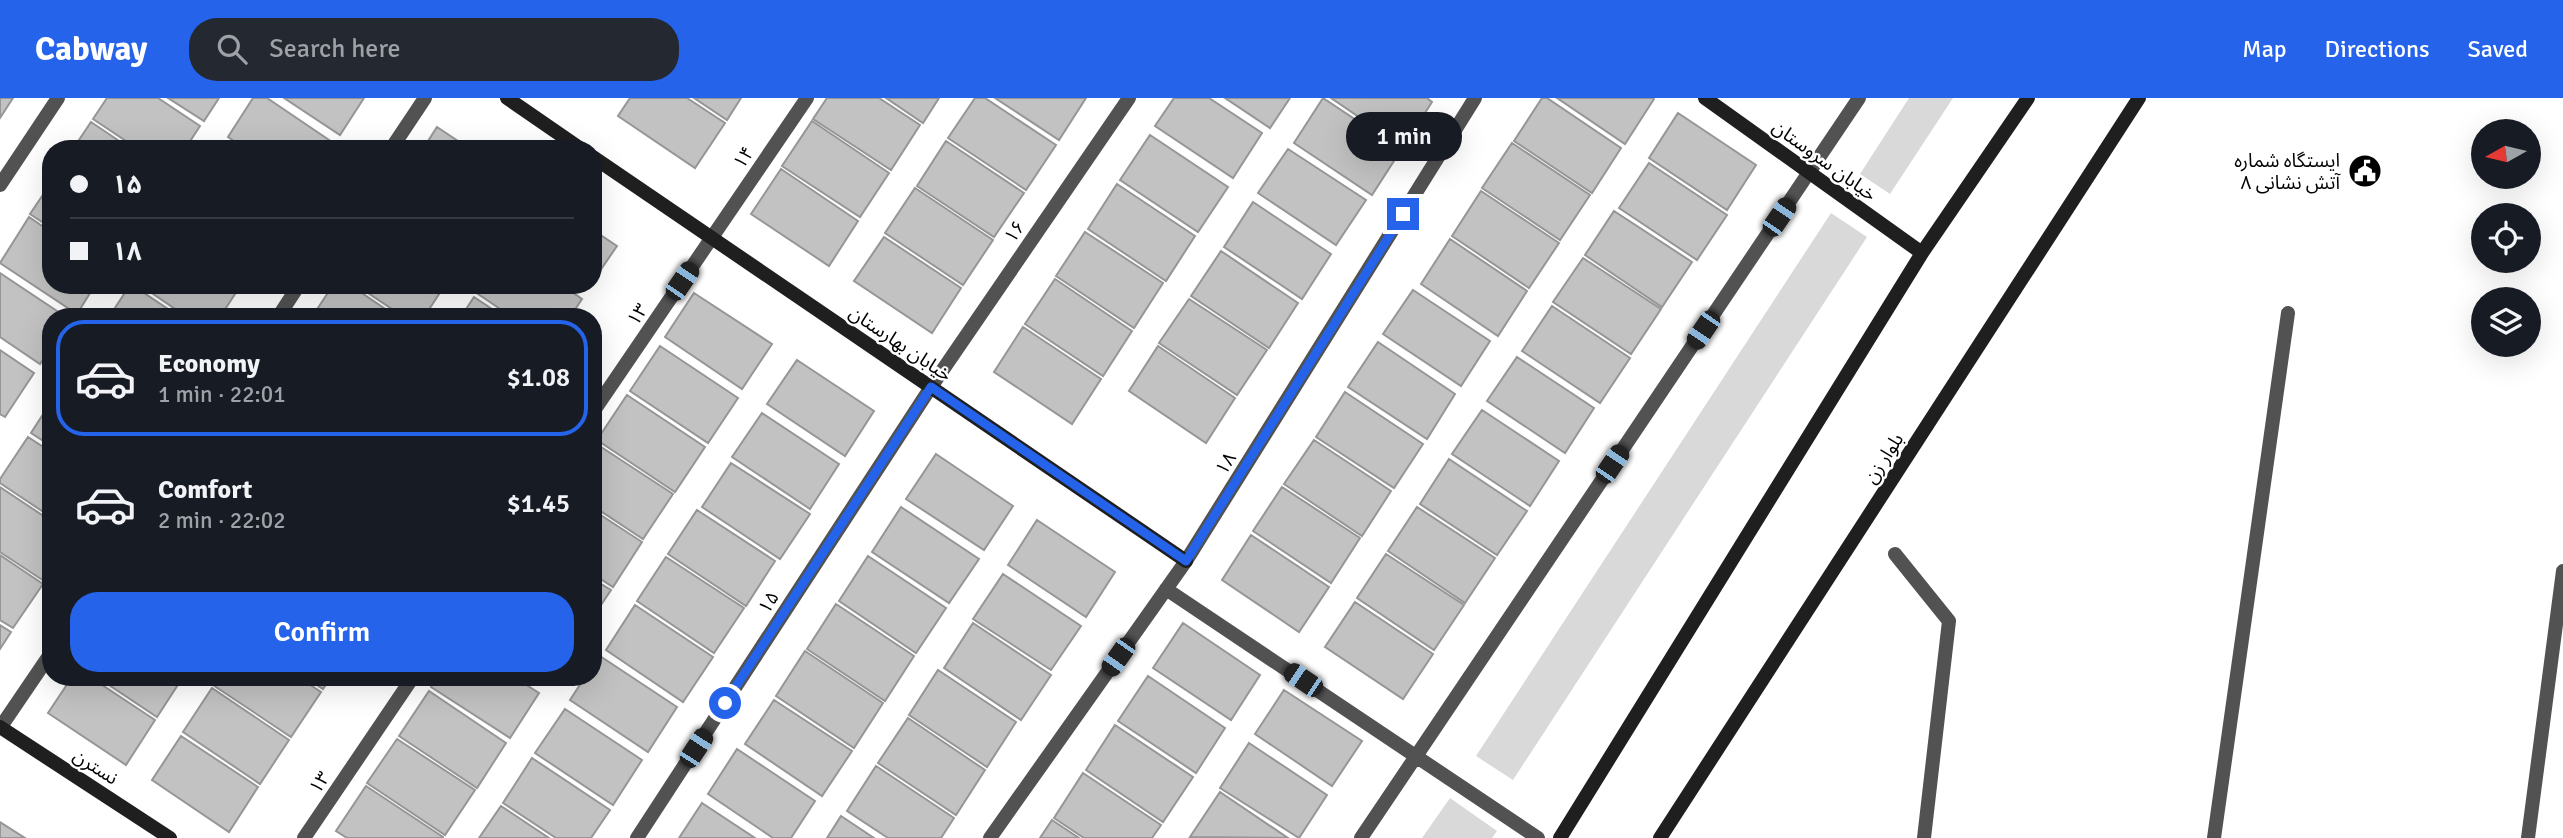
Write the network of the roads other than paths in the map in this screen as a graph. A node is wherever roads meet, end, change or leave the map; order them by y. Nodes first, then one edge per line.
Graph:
1 (58, 98) edge
2 (425, 98) edge
3 (507, 98) edge
4 (807, 98) edge
5 (1129, 98) edge
6 (1475, 98) edge
7 (1705, 98) edge
8 (1859, 98) edge
9 (2028, 98) edge
10 (2139, 98) edge
11 (397, 140) edge
12 (568, 140) edge
13 (602, 163) edge
14 (1809, 172) junction
15 (0, 185) edge
16 (712, 238) junction
17 (1922, 253) junction
18 (2288, 313) dead end
19 (931, 387) junction
20 (602, 399) edge
21 (1895, 554) dead end
22 (1186, 561) junction
23 (2563, 571) edge
24 (1167, 589) junction
25 (42, 666) edge
26 (408, 686) edge
27 (0, 727) edge
28 (1416, 756) junction
29 (170, 838) edge
30 (304, 838) edge
31 (637, 838) edge
32 (990, 838) edge
33 (1360, 838) edge
34 (1538, 838) edge
35 (1560, 838) edge
36 (1660, 838) edge
37 (1924, 838) edge
38 (2214, 838) edge
39 (2528, 838) edge

1 - 15 street
2 - 11 street
3 - 12 main road
4 - 16 street, ۱۴
5 - 19 street, ۱۶
6 - 22 street, ۱۸
7 - 14 main road, خیابان سروستان
8 - 14 street
9 - 17 main road
10 - 36 main road, بلوار زن
13 - 16 main road, خیابان بهارستان
14 - 17 main road, خیابان سروستان
14 - 28 street
16 - 19 main road, خیابان بهارستان
16 - 20 street, ۱۳
17 - 35 main road
18 - 38 street
19 - 22 main road, خیابان بهارستان
19 - 31 street, ۱۵
21 - 37 street
22 - 24 street, ۱۸
23 - 39 street
24 - 28 street
24 - 32 street, ۱۸
25 - 27 street
26 - 30 street, ۱۳
27 - 29 main road, نسترن
28 - 33 street
28 - 34 street

